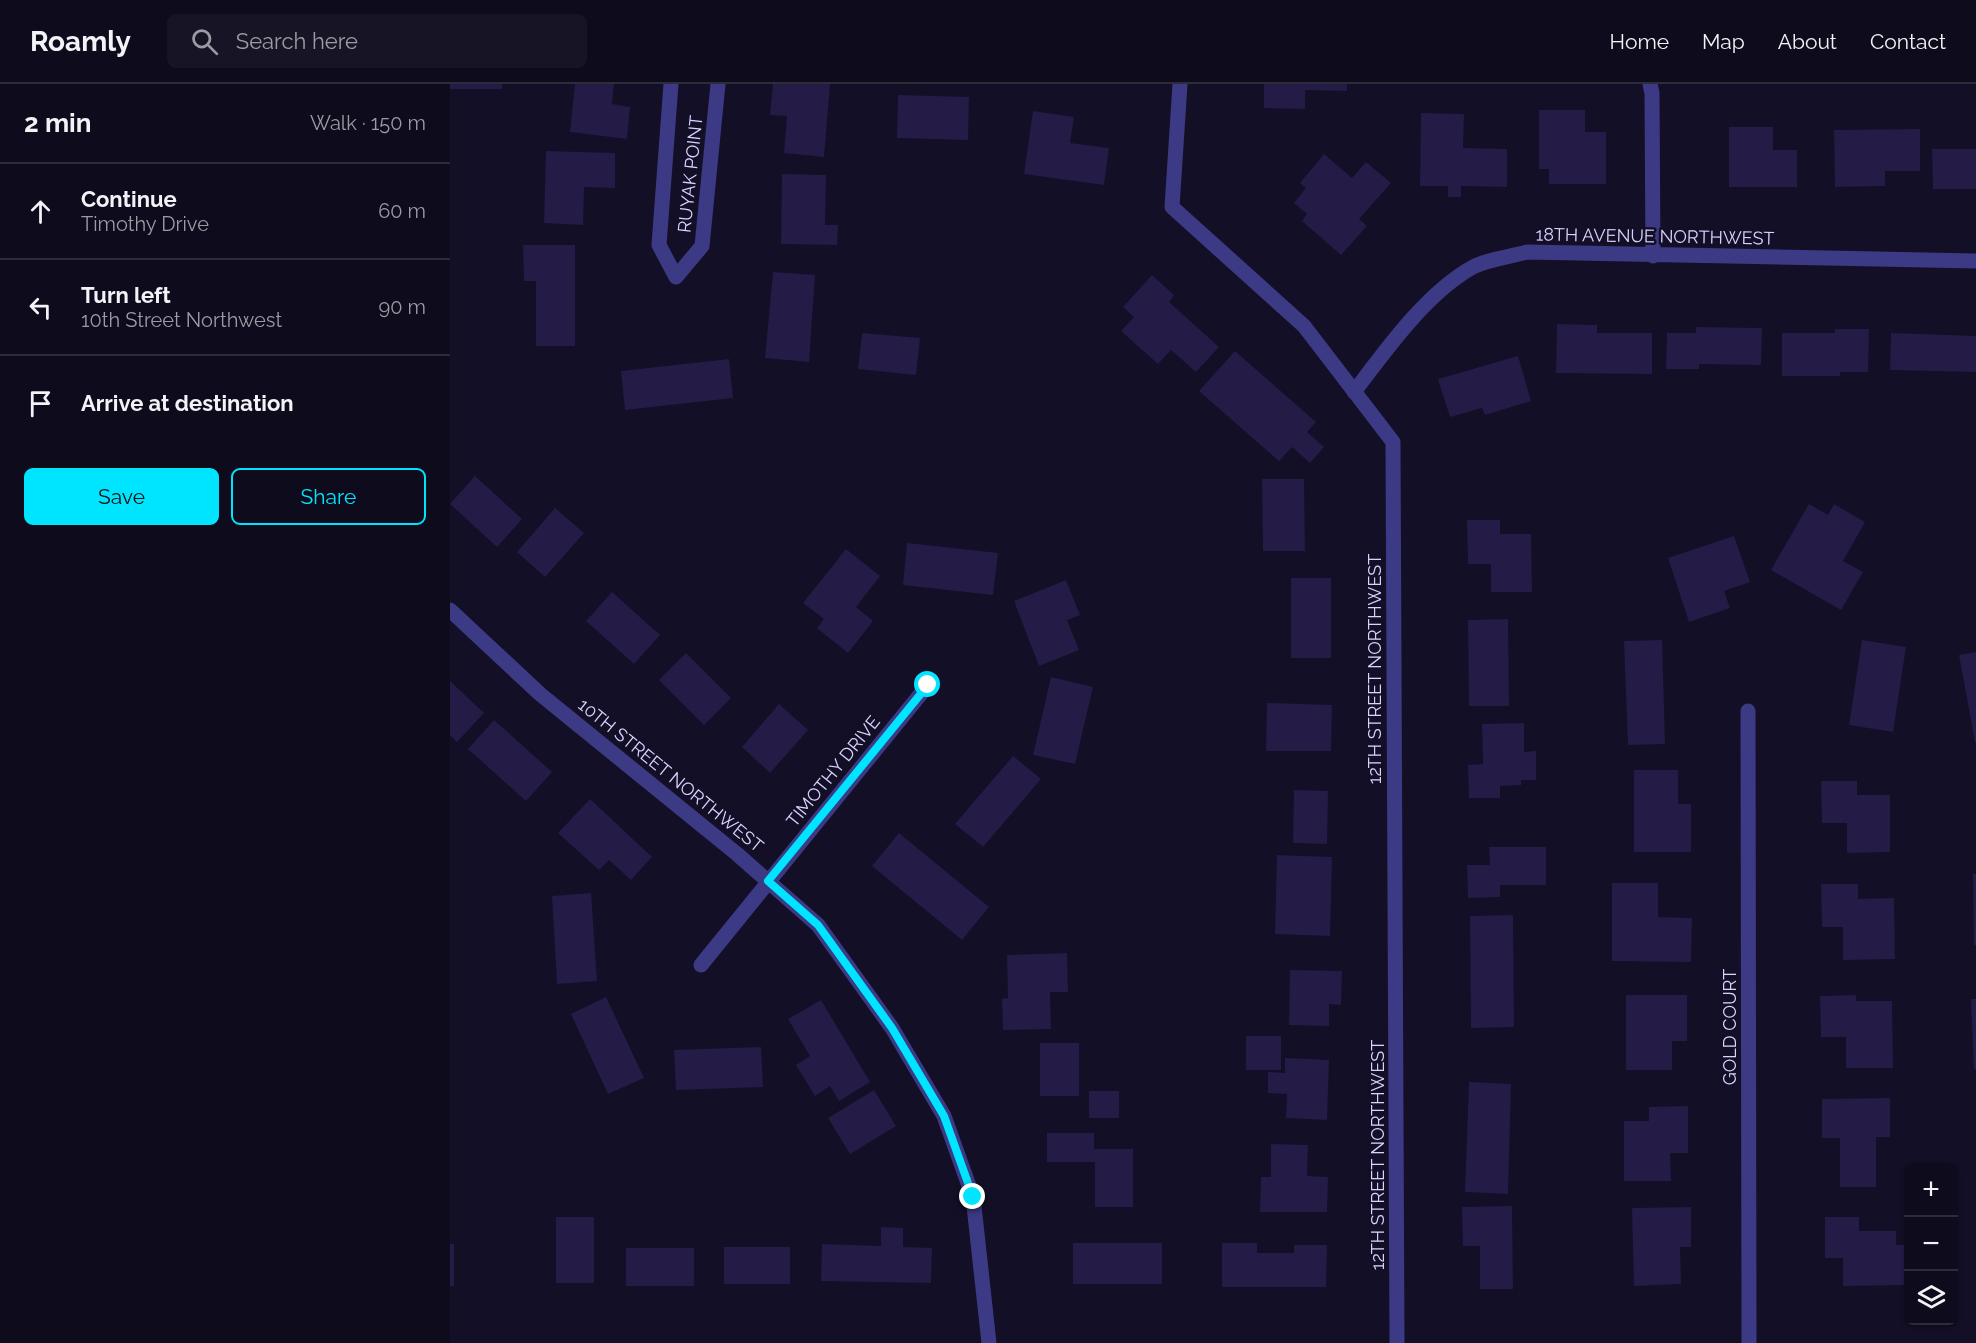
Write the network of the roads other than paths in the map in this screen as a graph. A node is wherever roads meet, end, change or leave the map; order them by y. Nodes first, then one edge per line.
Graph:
1 (671, 84) edge
2 (718, 84) edge
3 (1180, 84) edge
4 (1650, 84) edge
5 (1653, 256) junction
6 (1976, 261) edge
7 (1354, 392) junction
8 (450, 610) edge
9 (928, 685) dead end
10 (1748, 711) dead end
11 (768, 881) junction
12 (701, 965) dead end
13 (989, 1343) edge
14 (1397, 1343) edge
15 (1749, 1343) edge

1 - 2 street, RUYAK POINT
3 - 7 street, 12TH STREET NORTHWEST
4 - 5 street
5 - 6 street, 18TH AVENUE NORTHWEST
5 - 7 street, 18TH AVENUE NORTHWEST
7 - 14 street, 12TH STREET NORTHWEST
8 - 11 street, 10TH STREET NORTHWEST
9 - 11 street, TIMOTHY DRIVE
10 - 15 street, GOLD COURT
11 - 12 street, TIMOTHY DRIVE
11 - 13 street, 10TH STREET NORTHWEST

